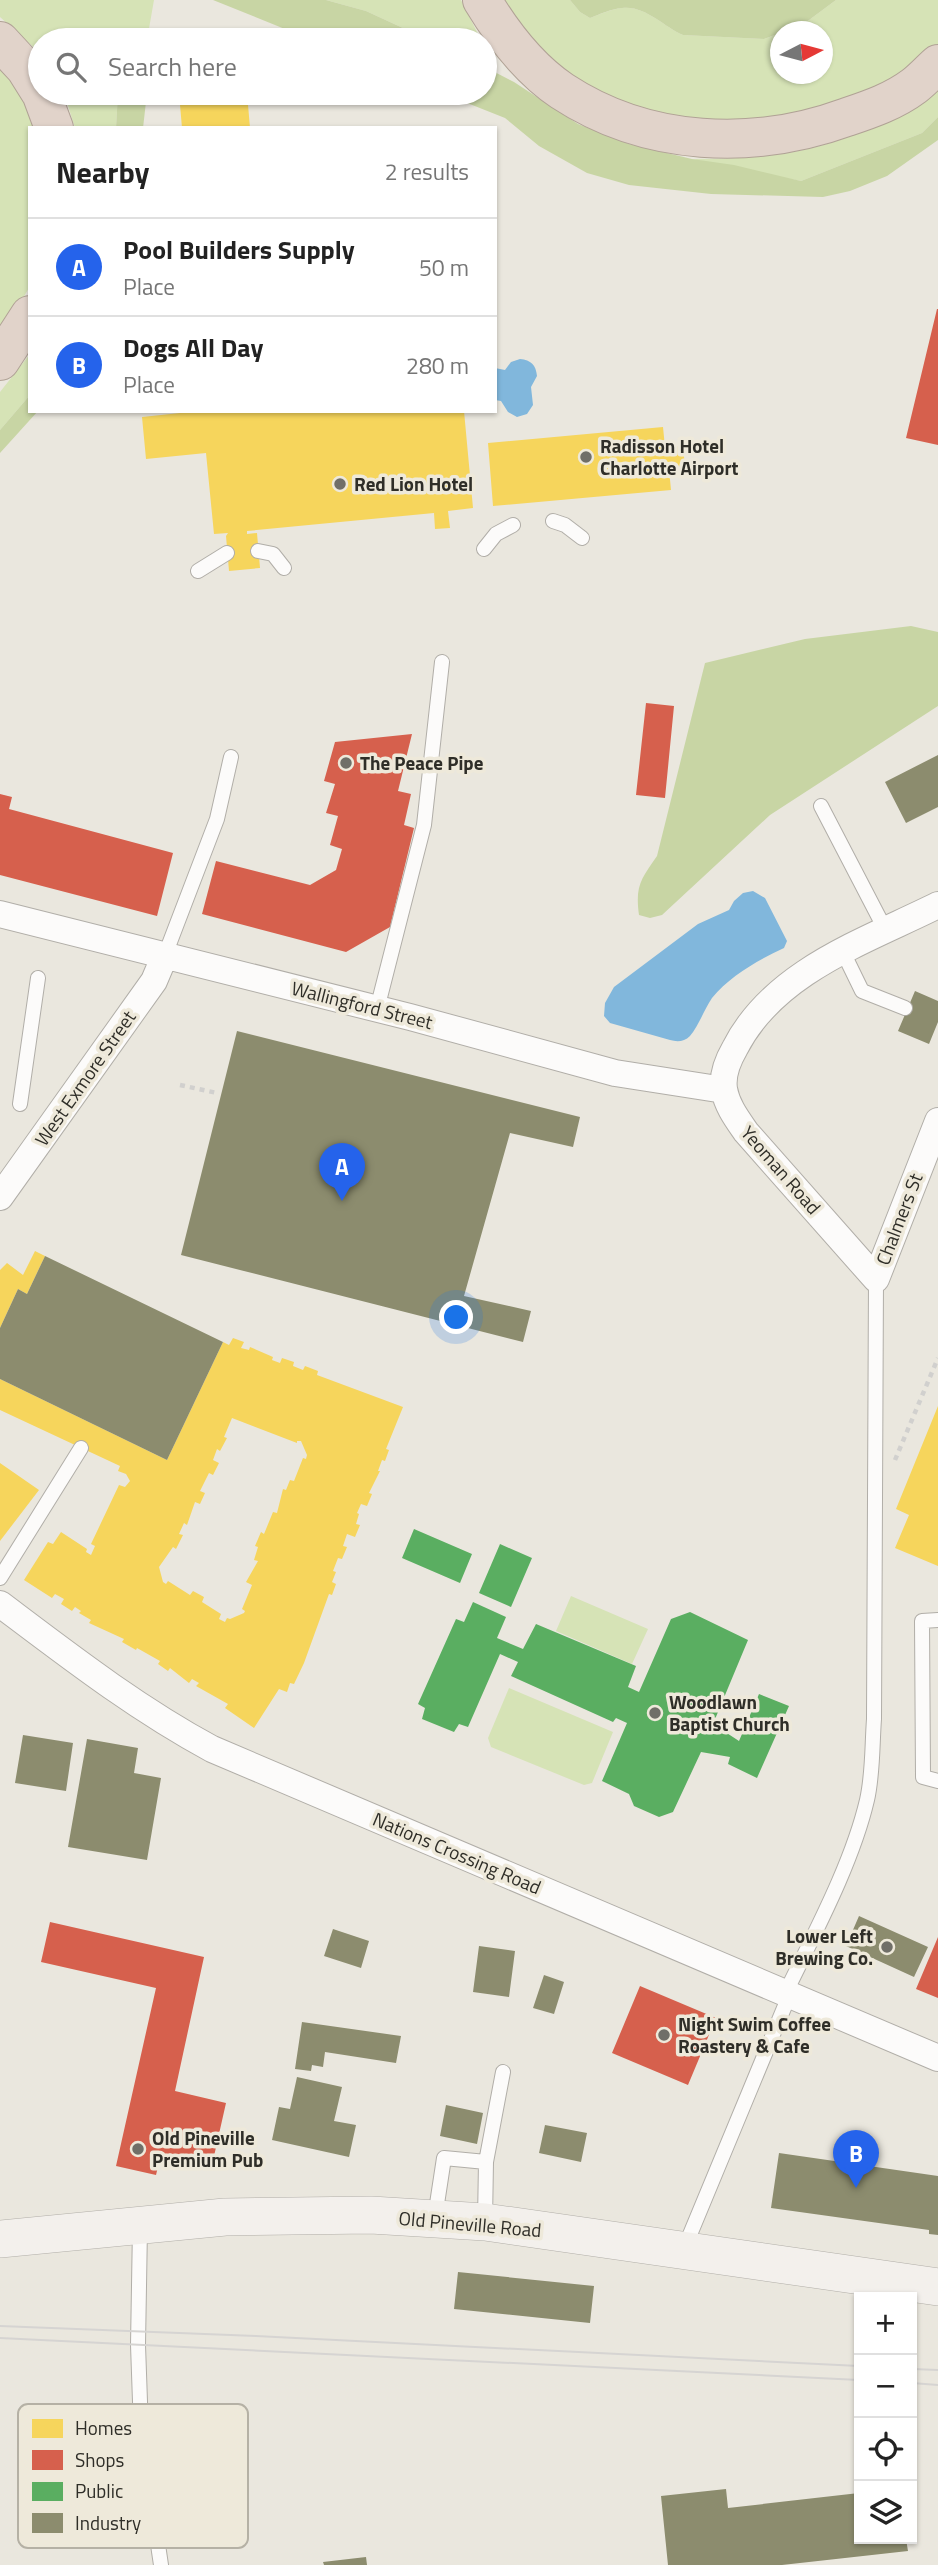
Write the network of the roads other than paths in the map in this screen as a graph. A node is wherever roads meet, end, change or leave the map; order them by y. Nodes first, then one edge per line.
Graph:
1 (482, 0) edge
2 (0, 41) edge
3 (938, 64) edge
4 (28, 72) edge
5 (46, 105) edge
6 (53, 126) edge
7 (28, 317) edge
8 (0, 361) edge
9 (553, 521) dead end
10 (513, 525) dead end
11 (582, 538) dead end
12 (484, 549) dead end
13 (258, 551) dead end
14 (227, 553) dead end
15 (284, 568) dead end
16 (198, 571) dead end
17 (442, 663) dead end
18 (231, 757) dead end
19 (821, 806) dead end
20 (938, 905) edge
21 (0, 914) edge
22 (886, 931) junction
23 (843, 952) junction
24 (165, 956) junction
25 (38, 978) dead end
26 (905, 1008) dead end
27 (377, 1009) junction
28 (724, 1090) junction
29 (20, 1104) dead end
30 (938, 1121) edge
31 (931, 1157) edge
32 (0, 1197) edge
33 (876, 1279) junction
34 (81, 1448) dead end
35 (0, 1578) edge
36 (0, 1604) edge
37 (938, 1620) edge
38 (938, 1781) edge
39 (787, 1995) junction
40 (938, 2057) edge
41 (503, 2072) dead end
42 (486, 2162) junction
43 (435, 2218) junction
44 (485, 2222) junction
45 (140, 2226) junction
46 (0, 2239) edge
47 (684, 2249) junction
48 (938, 2287) edge
49 (140, 2404) edge

1 - 3 highway
2 - 4 highway
5 - 6 highway
7 - 8 highway
9 - 11 lane
10 - 12 lane
13 - 15 lane
14 - 16 lane
17 - 27 lane
18 - 24 lane
19 - 22 lane
20 - 22 street
21 - 24 street, Wallingford Street
22 - 23 street
23 - 26 lane
23 - 28 street
24 - 27 street, Wallingford Street
24 - 32 street, West Exmore Street
25 - 29 lane
27 - 28 street, Wallingford Street
28 - 33 street, Yeoman Road
30 - 31 street, Chalmers St
31 - 33 street, Chalmers St
33 - 39 lane
34 - 35 lane
36 - 39 street, Nations Crossing Road
37 - 38 lane
39 - 40 street, Nations Crossing Road
39 - 47 lane
41 - 42 lane
42 - 43 lane
42 - 44 lane
43 - 44 street, Old Pineville Road
43 - 45 street, Old Pineville Road
44 - 47 street, Old Pineville Road
45 - 46 street, Old Pineville Road
45 - 49 lane
47 - 48 street, Old Pineville Road

